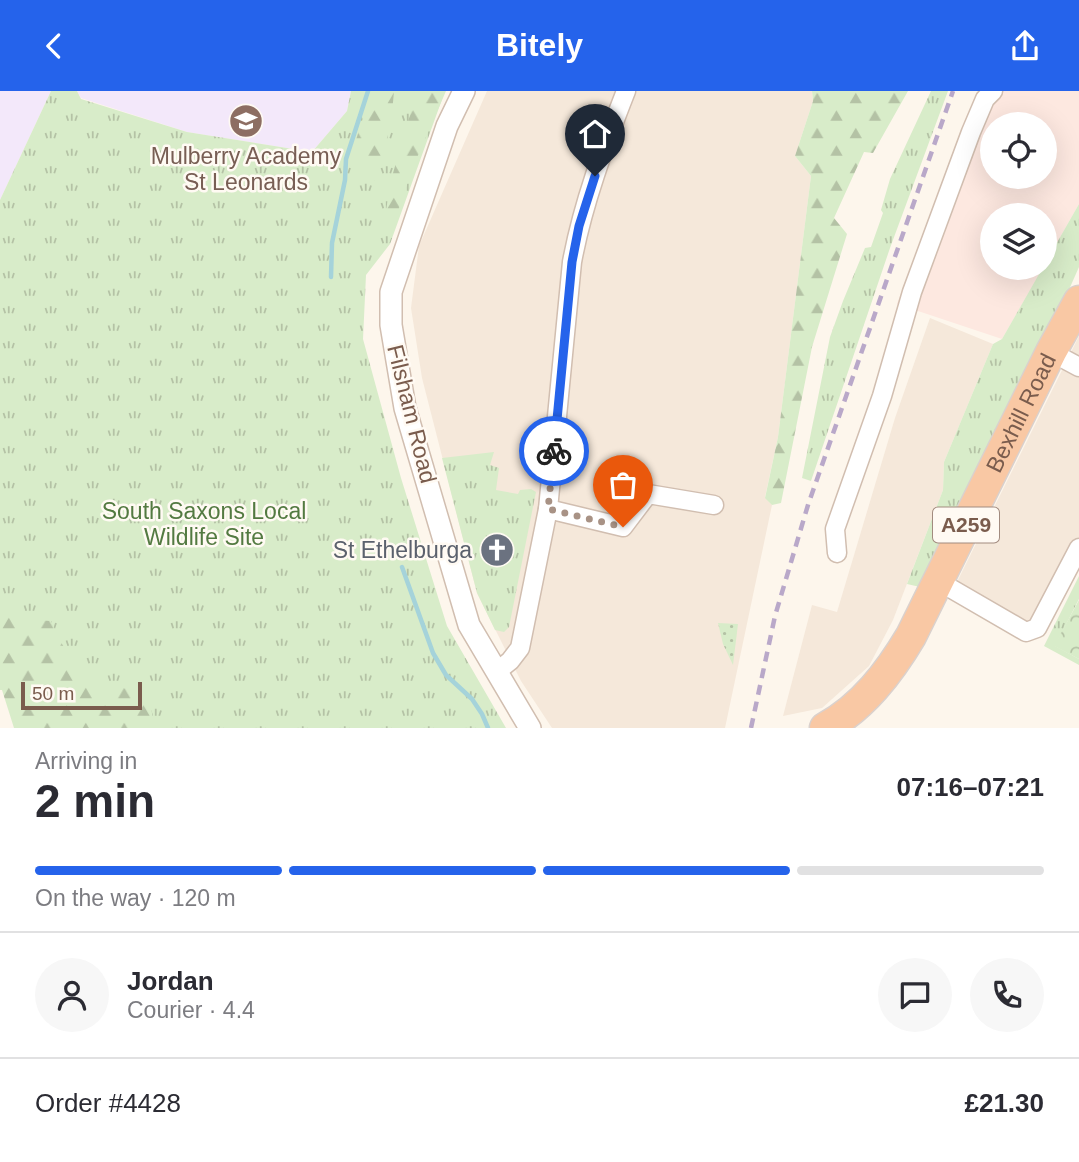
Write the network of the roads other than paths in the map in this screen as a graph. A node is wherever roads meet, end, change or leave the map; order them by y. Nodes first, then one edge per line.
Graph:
1 (464, 91) edge
2 (626, 91) edge
3 (993, 91) edge
4 (1079, 301) edge
5 (1051, 352) junction
6 (1079, 367) edge
7 (714, 505) dead end
8 (548, 509) junction
9 (1079, 548) edge
10 (838, 553) dead end
11 (938, 581) junction
12 (496, 672) junction
13 (530, 728) edge
14 (825, 728) edge

1 - 12 street, Filsham Road
2 - 8 street
3 - 10 street
4 - 5 highway, Bexhill Road / A259
5 - 6 street
5 - 11 highway, Bexhill Road / A259
7 - 8 street
8 - 12 street
9 - 11 street
11 - 14 highway, Bexhill Road / A259
12 - 13 street, Filsham Road

